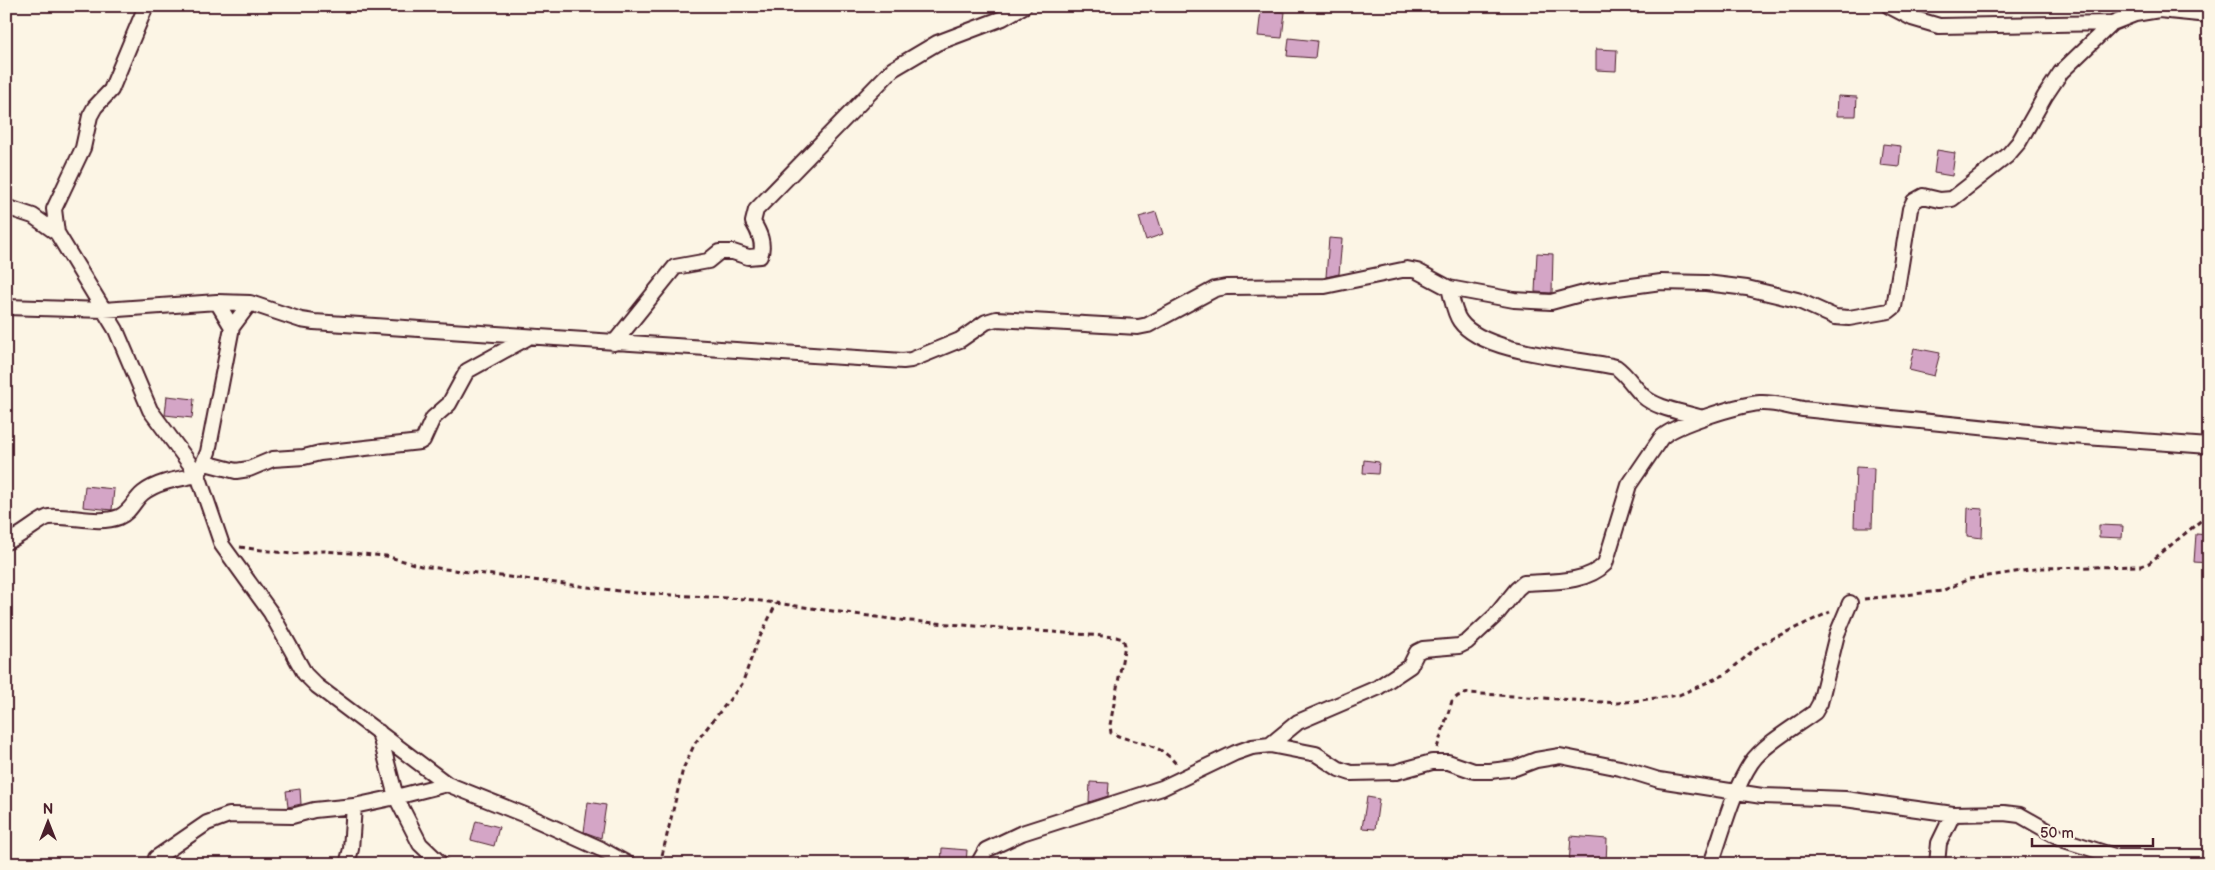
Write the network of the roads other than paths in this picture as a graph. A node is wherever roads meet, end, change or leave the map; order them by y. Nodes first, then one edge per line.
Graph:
1 (146, 6) edge
2 (1024, 6) edge
3 (1889, 6) edge
4 (2209, 15) edge
5 (2112, 23) junction
6 (6, 206) edge
7 (54, 209) junction
8 (33, 216) junction
9 (57, 232) junction
10 (1449, 288) junction
11 (217, 302) junction
12 (250, 304) junction
13 (6, 307) edge
14 (104, 310) junction
15 (232, 327) junction
16 (528, 337) junction
17 (614, 343) junction
18 (1703, 418) junction
19 (2209, 446) edge
20 (201, 469) junction
21 (6, 542) edge
22 (1850, 603) road end
23 (379, 732) junction
24 (1270, 744) junction
25 (447, 784) junction
26 (1738, 791) junction
27 (396, 797) junction
28 (354, 806) junction
29 (1953, 814) junction
30 (2209, 857) edge
31 (2114, 860) edge
32 (152, 862) edge
33 (347, 864) edge
34 (441, 864) edge
35 (628, 864) edge
36 (978, 864) edge
37 (1711, 864) edge
38 (1937, 864) edge

1 - 7 street
2 - 17 street
3 - 5 street
4 - 5 street
5 - 10 street
6 - 8 street
7 - 8 street
7 - 9 street
8 - 9 street
9 - 14 street
10 - 17 street
10 - 18 street
11 - 12 street
11 - 14 street
11 - 15 street
12 - 15 street
12 - 16 street
13 - 14 street
14 - 20 street
15 - 20 street
16 - 17 street
16 - 20 street
18 - 19 street
18 - 24 street
20 - 21 street
20 - 23 street
22 - 26 street
23 - 25 street
23 - 27 street
24 - 26 street
24 - 36 street
25 - 27 street
25 - 35 street
26 - 29 street
26 - 37 street
27 - 28 street
27 - 34 street
28 - 32 street
28 - 33 street
29 - 31 street
29 - 38 street
30 - 31 street

